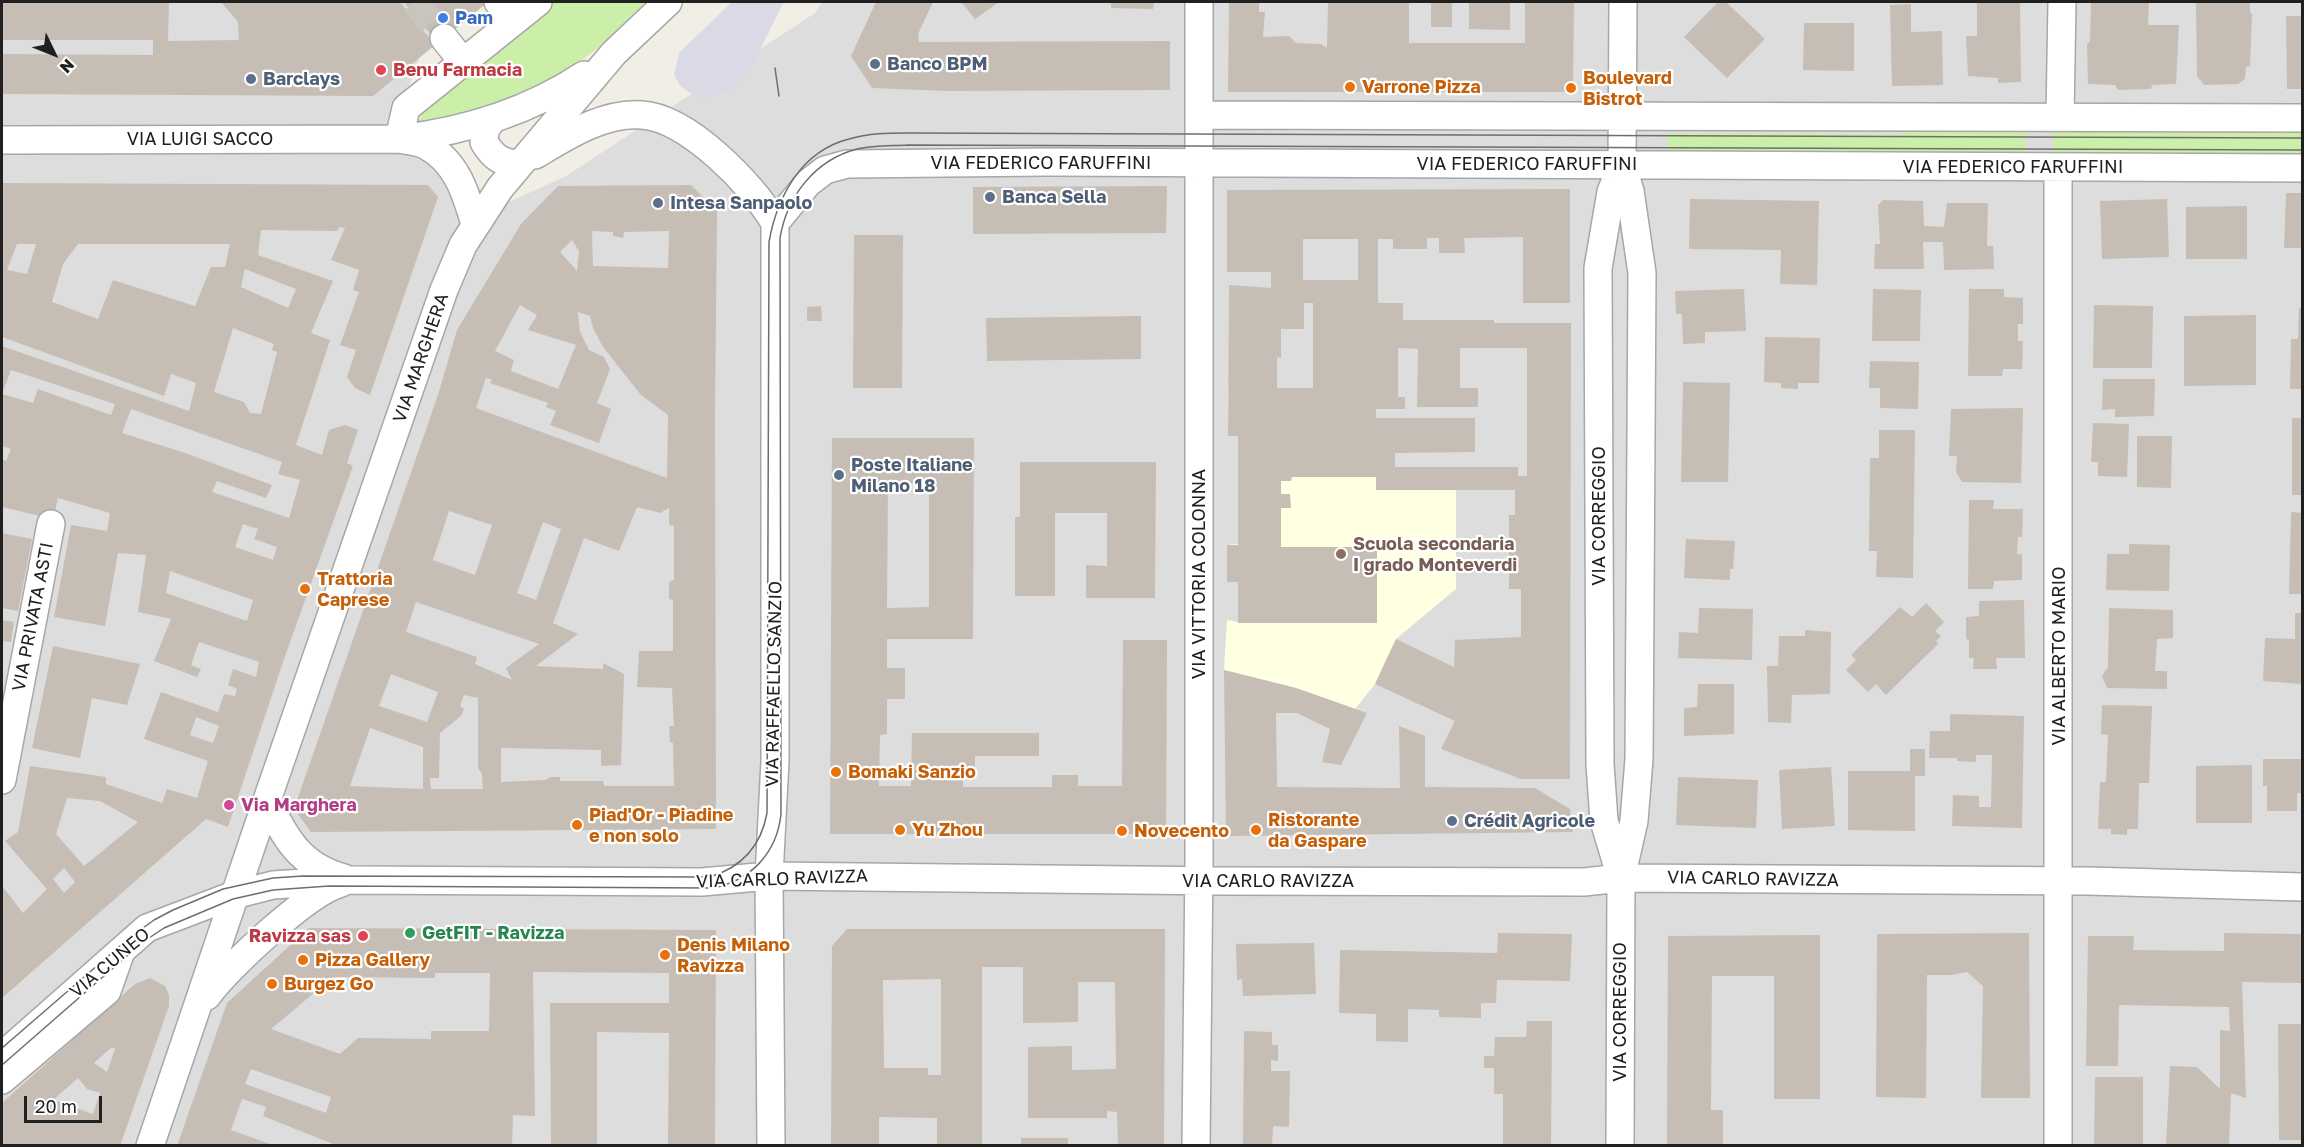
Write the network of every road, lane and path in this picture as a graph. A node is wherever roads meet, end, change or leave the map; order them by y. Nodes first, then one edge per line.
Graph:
1 (538, 2) edge
2 (668, 2) edge
3 (1198, 2) edge
4 (1623, 2) edge
5 (2062, 2) edge
6 (506, 11) edge
7 (444, 38) tunnel mouth
8 (614, 53) junction
9 (463, 62) junction
10 (1199, 115) junction
11 (1622, 116) junction
12 (2060, 117) junction
13 (2302, 118) edge
14 (492, 120) junction
15 (399, 139) junction
16 (2, 140) edge
17 (1199, 163) junction
18 (519, 164) junction
19 (1622, 165) junction
20 (2058, 167) junction
21 (2302, 168) edge
22 (775, 223) junction
23 (475, 224) junction
24 (1598, 268) junction
25 (1642, 273) junction
26 (51, 524) dead end
27 (1639, 759) junction
28 (1600, 764) junction
29 (2, 780) edge
30 (267, 800) junction
31 (769, 876) junction
32 (1621, 878) junction
33 (351, 880) junction
34 (1199, 881) junction
35 (2059, 882) junction
36 (2302, 888) edge
37 (234, 896) junction
38 (120, 953) junction
39 (199, 1005) junction
40 (2, 1056) edge
41 (2, 1080) edge
42 (150, 1146) edge
43 (771, 1146) edge
44 (1196, 1146) edge
45 (1620, 1146) edge
46 (2058, 1146) edge

1 - 6 street
2 - 8 street
3 - 10 street, VIA VITTORIA COLONNA
4 - 11 street
5 - 12 street
6 - 9 street
7 - 9 street
8 - 14 street
8 - 18 street, VIA MARGHERA
9 - 15 street
10 - 11 street
10 - 17 street, VIA VITTORIA COLONNA
11 - 12 street
11 - 19 street
12 - 13 street
14 - 15 street
14 - 18 street
15 - 16 street, VIA LUIGI SACCO
15 - 23 street
17 - 19 street, VIA FEDERICO FARUFFINI
17 - 22 street, VIA FEDERICO FARUFFINI
17 - 34 street, VIA VITTORIA COLONNA
18 - 22 street
18 - 23 street, VIA MARGHERA
19 - 20 street, VIA FEDERICO FARUFFINI
19 - 24 street, VIA CORREGGIO
19 - 25 street, VIA CORREGGIO
20 - 21 street, VIA FEDERICO FARUFFINI
20 - 35 street, VIA ALBERTO MARIO
22 - 31 street, VIA RAFFAELLO SANZIO
23 - 30 street, VIA MARGHERA
24 - 25 street
24 - 28 street, VIA CORREGGIO
25 - 27 street, VIA CORREGGIO
26 - 29 street, VIA PRIVATA ASTI
27 - 28 street
27 - 32 street, VIA CORREGGIO
28 - 32 street, VIA CORREGGIO
30 - 33 street
30 - 37 street, VIA MARGHERA
31 - 33 street, VIA CARLO RAVIZZA
31 - 34 street, VIA CARLO RAVIZZA
31 - 43 street, VIA RAFFAELLO SANZIO
32 - 34 street, VIA CARLO RAVIZZA
32 - 35 street, VIA CARLO RAVIZZA
32 - 45 street, VIA CORREGGIO
33 - 37 street, VIA CARLO RAVIZZA
33 - 39 street, VIA MARGHERA
34 - 44 street, VIA VITTORIA COLONNA
35 - 36 street, VIA CARLO RAVIZZA
35 - 46 street, VIA ALBERTO MARIO
37 - 38 street, VIA CUNEO
37 - 39 street, VIA MARGHERA
38 - 40 street, VIA CUNEO
38 - 41 street
39 - 42 street, VIA MARGHERA

